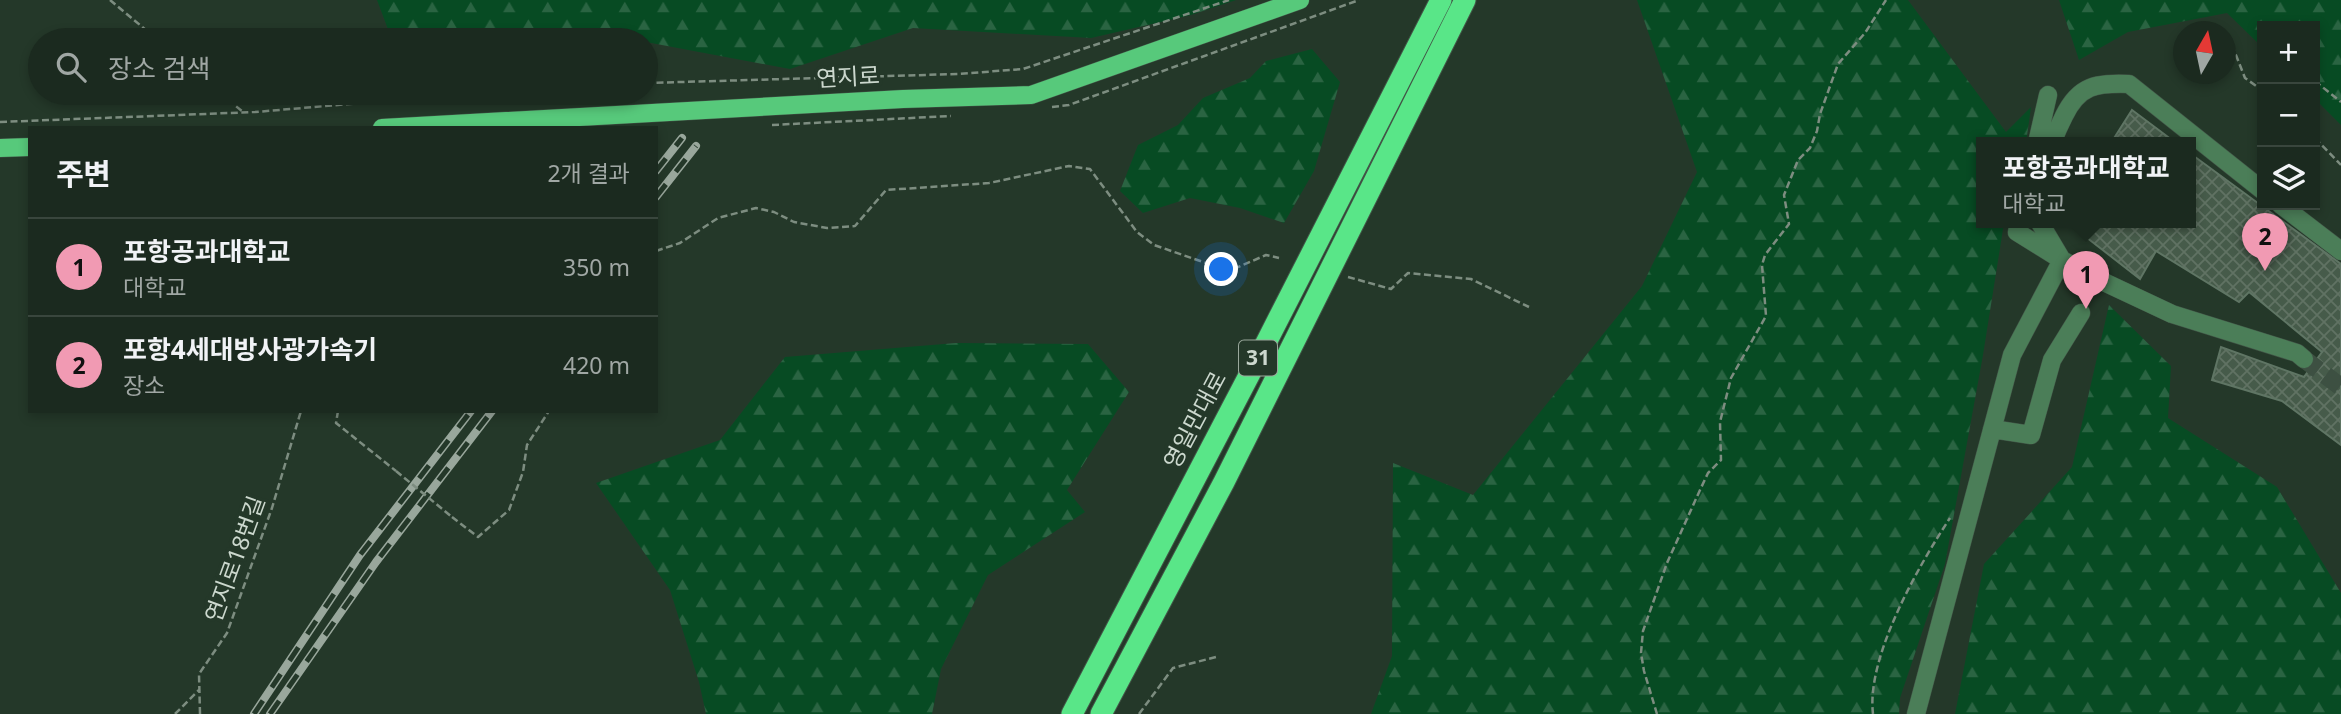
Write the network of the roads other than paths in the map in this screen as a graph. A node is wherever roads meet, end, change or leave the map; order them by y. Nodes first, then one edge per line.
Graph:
1 (1300, 0) edge
2 (1441, 0) edge
3 (1465, 0) edge
4 (2048, 95) dead end
5 (418, 126) edge
6 (2038, 137) edge
7 (2055, 137) edge
8 (2196, 137) edge
9 (2196, 137) edge
10 (28, 147) edge
11 (0, 148) edge
12 (2257, 186) edge
13 (2288, 210) edge
14 (2018, 228) edge
15 (2043, 228) edge
16 (2341, 251) edge
17 (2062, 260) junction
18 (2081, 313) dead end
19 (2304, 359) tunnel mouth
20 (1992, 429) junction
21 (1072, 714) edge
22 (1101, 714) edge
23 (1916, 714) edge

1 - 5 main road, 연지로
2 - 21 highway, 영일만대로 / 31
3 - 22 highway, 31
4 - 6 lane
7 - 9 lane
8 - 12 lane
10 - 11 main road
13 - 16 lane
14 - 17 lane
15 - 17 lane
17 - 19 lane
17 - 20 lane
18 - 20 lane
20 - 23 lane

